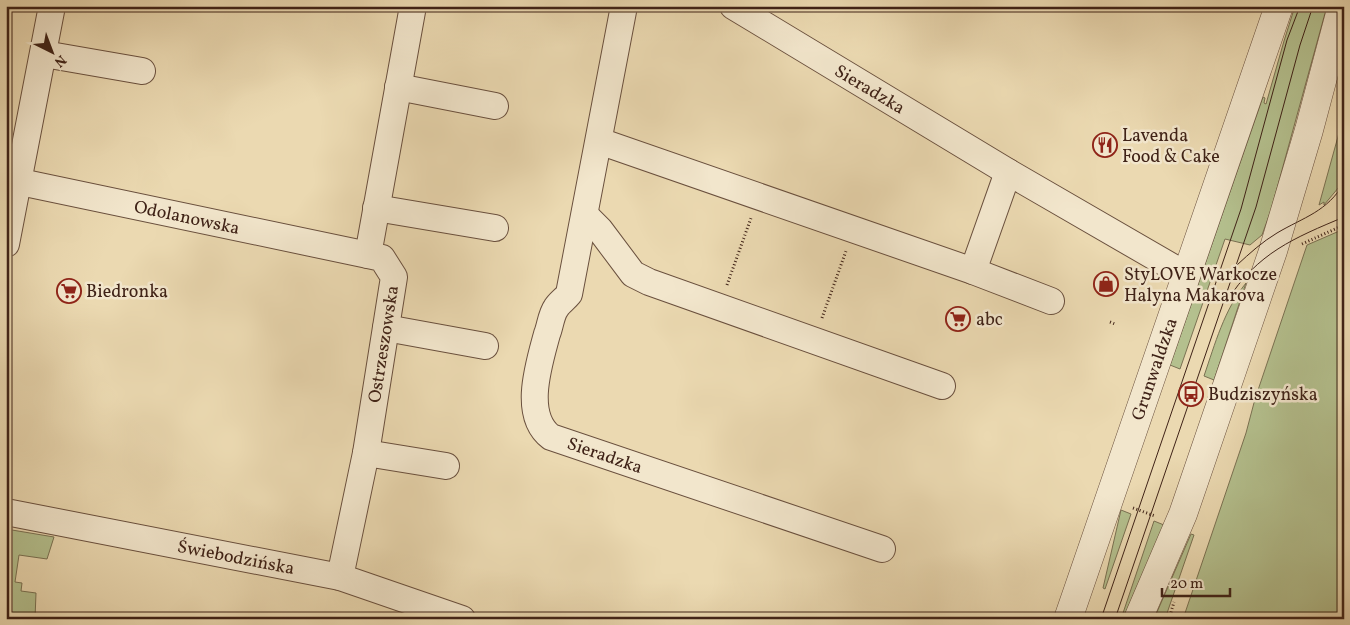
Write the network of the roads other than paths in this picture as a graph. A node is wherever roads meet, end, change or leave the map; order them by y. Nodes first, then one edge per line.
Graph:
1 (52, 6) edge
2 (413, 6) edge
3 (624, 6) edge
4 (733, 6) edge
5 (1279, 6) edge
6 (1342, 6) edge
7 (44, 54) junction
8 (142, 71) dead end
9 (398, 88) junction
10 (495, 106) dead end
11 (599, 141) junction
12 (1008, 172) junction
13 (13, 180) edge
14 (376, 208) junction
15 (584, 215) junction
16 (495, 228) dead end
17 (6, 244) edge
18 (368, 256) junction
19 (973, 271) junction
20 (1186, 276) junction
21 (1052, 301) dead end
22 (386, 328) junction
23 (485, 346) dead end
24 (942, 386) dead end
25 (366, 453) junction
26 (446, 466) dead end
27 (6, 512) edge
28 (882, 549) dead end
29 (340, 577) junction
30 (462, 619) edge
31 (1068, 619) edge
32 (1138, 619) edge

1 - 7 street
2 - 9 street
3 - 11 street, Sieradzka
4 - 12 street, Sieradzka
5 - 20 street, Grunwaldzka
6 - 32 street
7 - 8 street
7 - 13 street
9 - 10 street
9 - 14 street
11 - 15 street, Sieradzka
11 - 19 street
12 - 19 street
12 - 20 street, Sieradzka
13 - 17 street
13 - 18 street, Odolanowska
14 - 16 street
14 - 18 street
15 - 24 street
15 - 28 street, Sieradzka
18 - 22 street, Ostrzeszowska
19 - 21 street
20 - 31 street, Grunwaldzka
22 - 23 street
22 - 25 street, Ostrzeszowska
25 - 26 street
25 - 29 street, Ostrzeszowska
27 - 29 street, Świebodzińska
29 - 30 street, Świebodzińska

